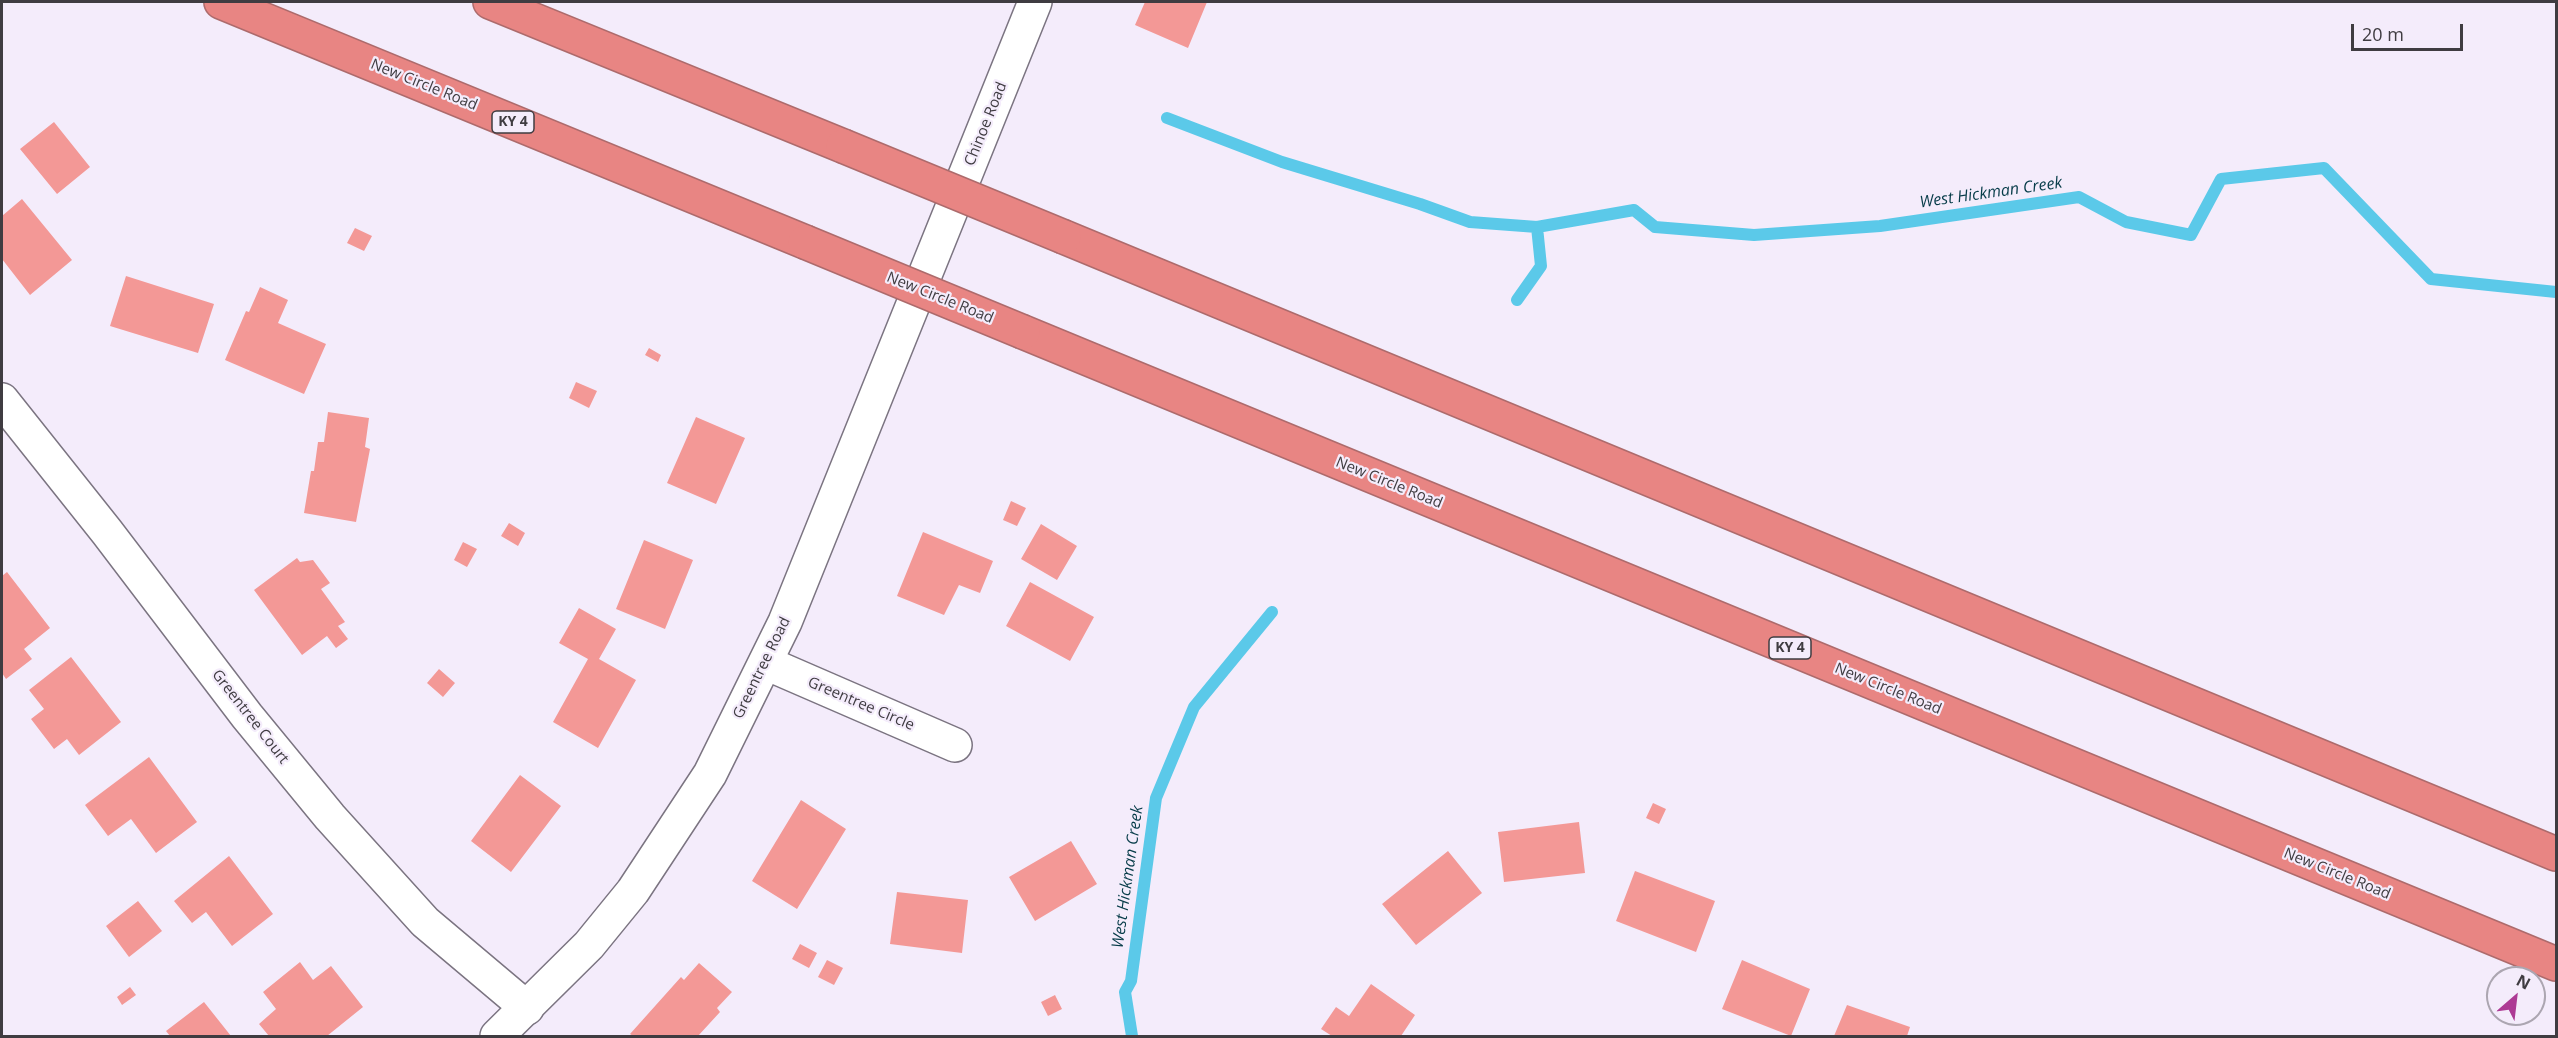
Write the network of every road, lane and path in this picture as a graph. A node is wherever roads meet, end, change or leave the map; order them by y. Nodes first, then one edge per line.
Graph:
1 (221, 2) edge
2 (490, 2) edge
3 (1035, 2) edge
4 (938, 246) joint
5 (2, 400) edge
6 (766, 663) junction
7 (955, 745) dead end
8 (2556, 854) edge
9 (2556, 964) edge
10 (527, 1008) junction
11 (497, 1036) edge

1 - 9 highway, New Circle Road / KY 4, bridge
2 - 8 highway, bridge
3 - 4 street, Chinoe Road
4 - 6 street, Greentree Road
5 - 10 street, Greentree Court
6 - 7 street, Greentree Circle
6 - 10 street, Greentree Road
10 - 11 street, Greentree Road

